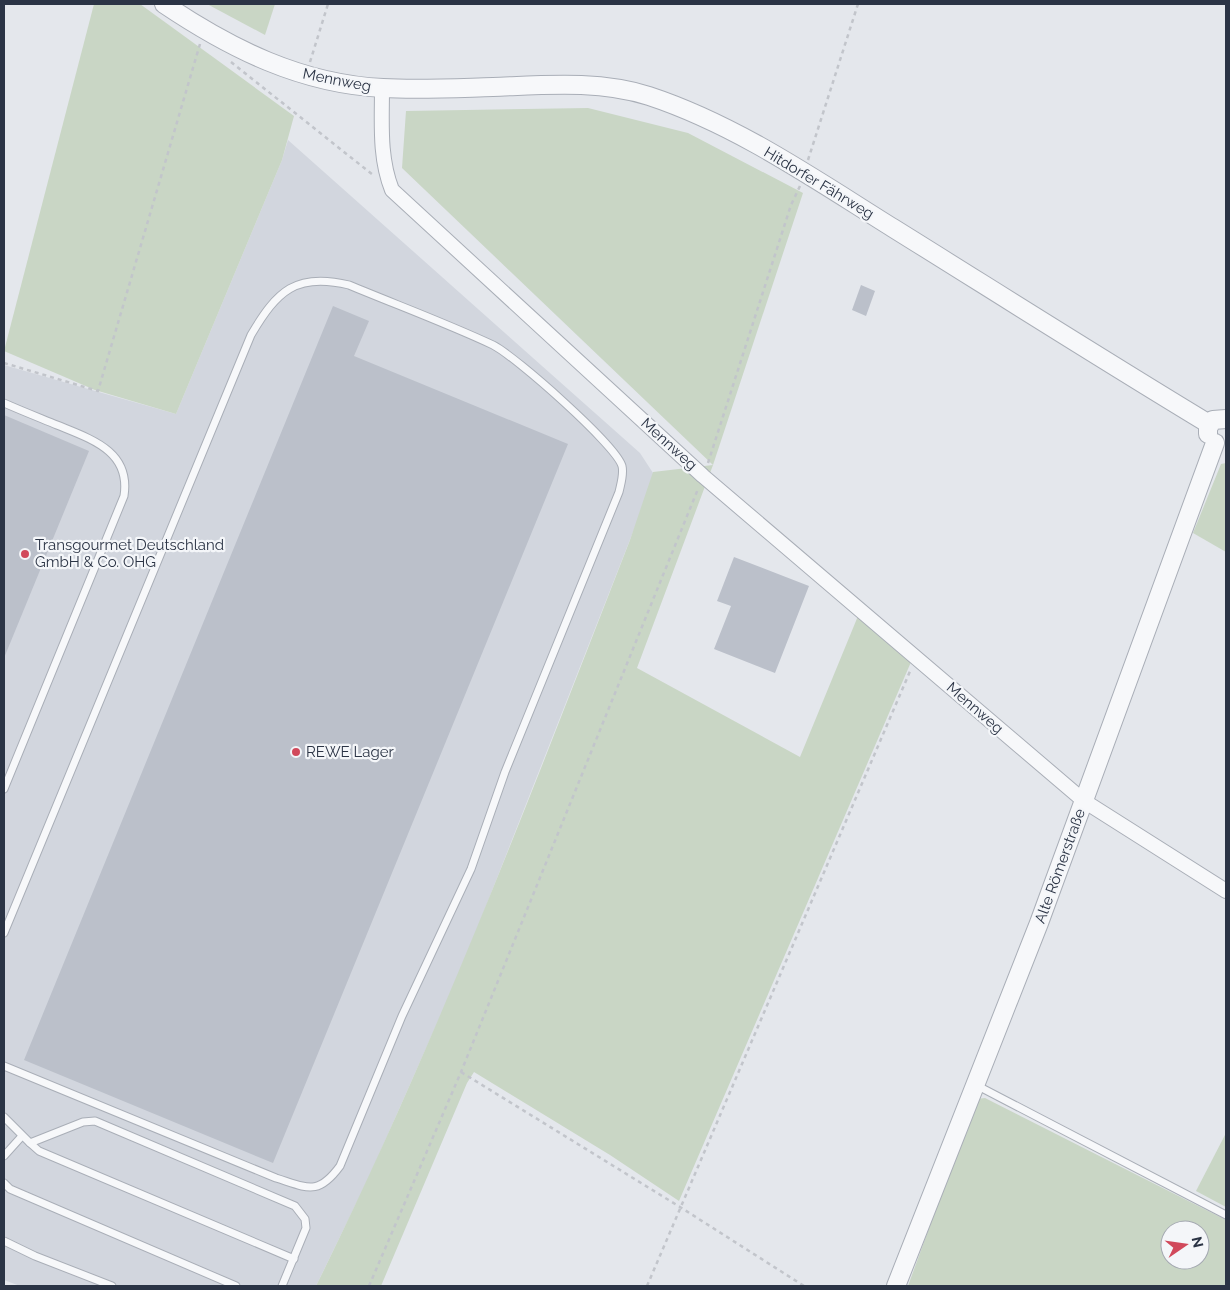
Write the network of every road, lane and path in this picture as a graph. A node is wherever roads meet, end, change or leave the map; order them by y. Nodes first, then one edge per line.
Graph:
1 (164, 4) edge
2 (328, 4) edge
3 (858, 4) edge
4 (207, 32) junction
5 (246, 72) dead end
6 (306, 76) junction
7 (382, 88) junction
8 (799, 182) junction
9 (392, 190) junction
10 (4, 363) edge
11 (4, 403) edge
12 (1222, 419) edge
13 (1221, 442) edge
14 (703, 476) junction
15 (916, 658) junction
16 (4, 788) edge
17 (1084, 801) junction
18 (1226, 891) edge
19 (4, 933) edge
20 (4, 1066) edge
21 (461, 1072) junction
22 (975, 1085) junction
23 (4, 1117) edge
24 (22, 1136) junction
25 (30, 1143) junction
26 (4, 1156) edge
27 (4, 1183) edge
28 (680, 1207) junction
29 (1226, 1215) edge
30 (4, 1240) edge
31 (294, 1259) junction
32 (112, 1286) edge
33 (236, 1286) edge
34 (282, 1286) edge
35 (369, 1286) edge
36 (647, 1286) edge
37 (804, 1286) edge
38 (896, 1286) edge

1 - 4 street, Mennweg
2 - 6 path
3 - 8 path
4 - 6 street, Mennweg
4 - 10 path
5 - 9 path
6 - 7 street, Mennweg
7 - 8 street, Hitdorfer Fährweg
7 - 9 street, Mennweg
8 - 12 street, Hitdorfer Fährweg
8 - 14 path
9 - 14 street, Mennweg
11 - 16 lane
12 - 13 street
13 - 17 street, Alte Römerstraße
14 - 15 street, Mennweg
14 - 21 path
15 - 17 street, Mennweg
15 - 28 path
17 - 18 street, Mennweg
17 - 22 street, Alte Römerstraße
19 - 20 lane
21 - 28 path
21 - 35 path
22 - 29 lane
22 - 38 street, Alte Römerstraße
23 - 24 lane
24 - 25 lane
24 - 26 lane
25 - 31 lane
25 - 31 lane
27 - 33 lane
28 - 36 path
28 - 37 path
30 - 32 lane
31 - 34 lane

